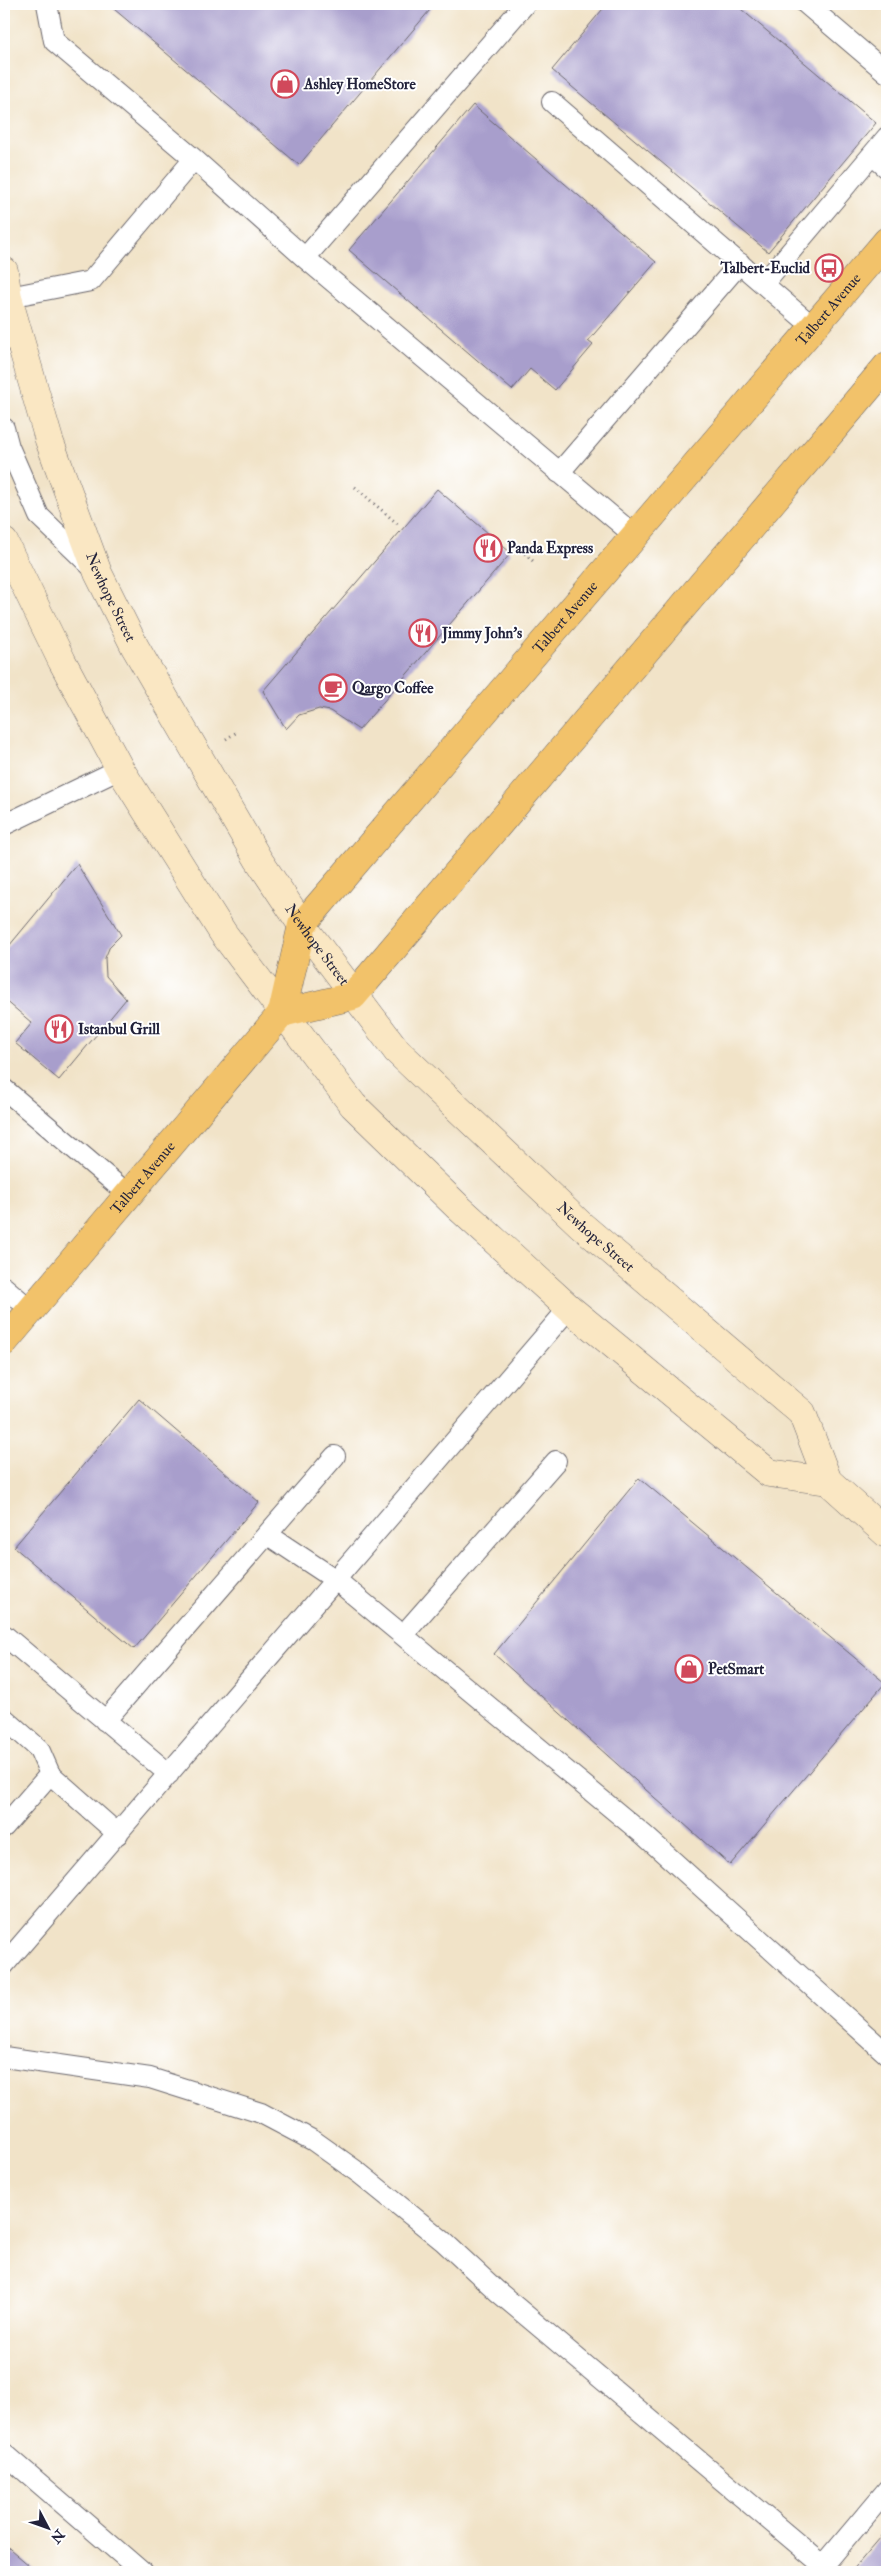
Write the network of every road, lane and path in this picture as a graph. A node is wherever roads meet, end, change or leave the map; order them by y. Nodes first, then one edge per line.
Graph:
1 (47, 4) edge
2 (525, 4) edge
3 (806, 4) edge
4 (887, 73) edge
5 (552, 102) dead end
6 (887, 137) edge
7 (194, 159) junction
8 (880, 161) edge
9 (887, 241) edge
10 (304, 258) junction
11 (740, 263) junction
12 (4, 271) edge
13 (764, 283) junction
14 (6, 298) edge
15 (812, 326) junction
16 (887, 366) edge
17 (4, 428) edge
18 (559, 473) junction
19 (355, 487) dead end
20 (400, 526) dead end
21 (634, 535) junction
22 (4, 542) edge
23 (521, 550) dead end
24 (534, 561) dead end
25 (98, 573) junction
26 (237, 732) dead end
27 (223, 740) dead end
28 (120, 769) junction
29 (4, 823) edge
30 (302, 925) junction
31 (354, 996) junction
32 (282, 1013) junction
33 (4, 1089) edge
34 (130, 1196) junction
35 (4, 1288) edge
36 (569, 1308) junction
37 (31, 1310) junction
38 (4, 1342) edge
39 (335, 1456) dead end
40 (556, 1460) dead end
41 (828, 1481) junction
42 (268, 1534) junction
43 (887, 1534) edge
44 (336, 1580) junction
45 (4, 1635) edge
46 (403, 1635) junction
47 (4, 1718) edge
48 (105, 1720) junction
49 (50, 1774) junction
50 (169, 1774) junction
51 (4, 1827) edge
52 (118, 1834) junction
53 (4, 1965) edge
54 (887, 2054) edge
55 (4, 2057) edge
56 (4, 2453) edge
57 (887, 2490) edge
58 (821, 2569) edge
59 (142, 2572) edge

1 - 7 lane
2 - 10 lane
3 - 4 lane
5 - 11 lane
6 - 8 lane
7 - 10 lane
7 - 14 lane
8 - 13 lane
9 - 15 main road, Talbert Avenue
10 - 18 lane
11 - 13 lane
11 - 18 lane
12 - 14 street, Newhope Street
13 - 15 lane
14 - 25 street, Newhope Street
15 - 21 main road, Talbert Avenue
16 - 31 main road
17 - 25 lane
18 - 21 lane
19 - 20 path
21 - 30 main road, Talbert Avenue
22 - 28 street
23 - 24 path
25 - 30 street, Newhope Street
26 - 27 path
28 - 29 lane
28 - 32 street
30 - 31 street, Newhope Street
30 - 32 main road, Talbert Avenue
31 - 32 main road
31 - 41 street, Newhope Street
32 - 34 main road, Talbert Avenue
32 - 36 street
33 - 34 lane
34 - 37 main road, Talbert Avenue
35 - 37 lane
36 - 41 street
36 - 44 lane
37 - 38 main road, Talbert Avenue
39 - 42 lane
40 - 46 lane
41 - 43 street, Newhope Street
42 - 44 lane
42 - 48 lane
44 - 46 lane
44 - 50 lane
45 - 48 lane
46 - 54 lane
47 - 49 lane
48 - 50 lane
49 - 51 lane
49 - 52 lane
50 - 52 lane
52 - 53 lane
55 - 58 lane
56 - 59 lane
57 - 58 lane

